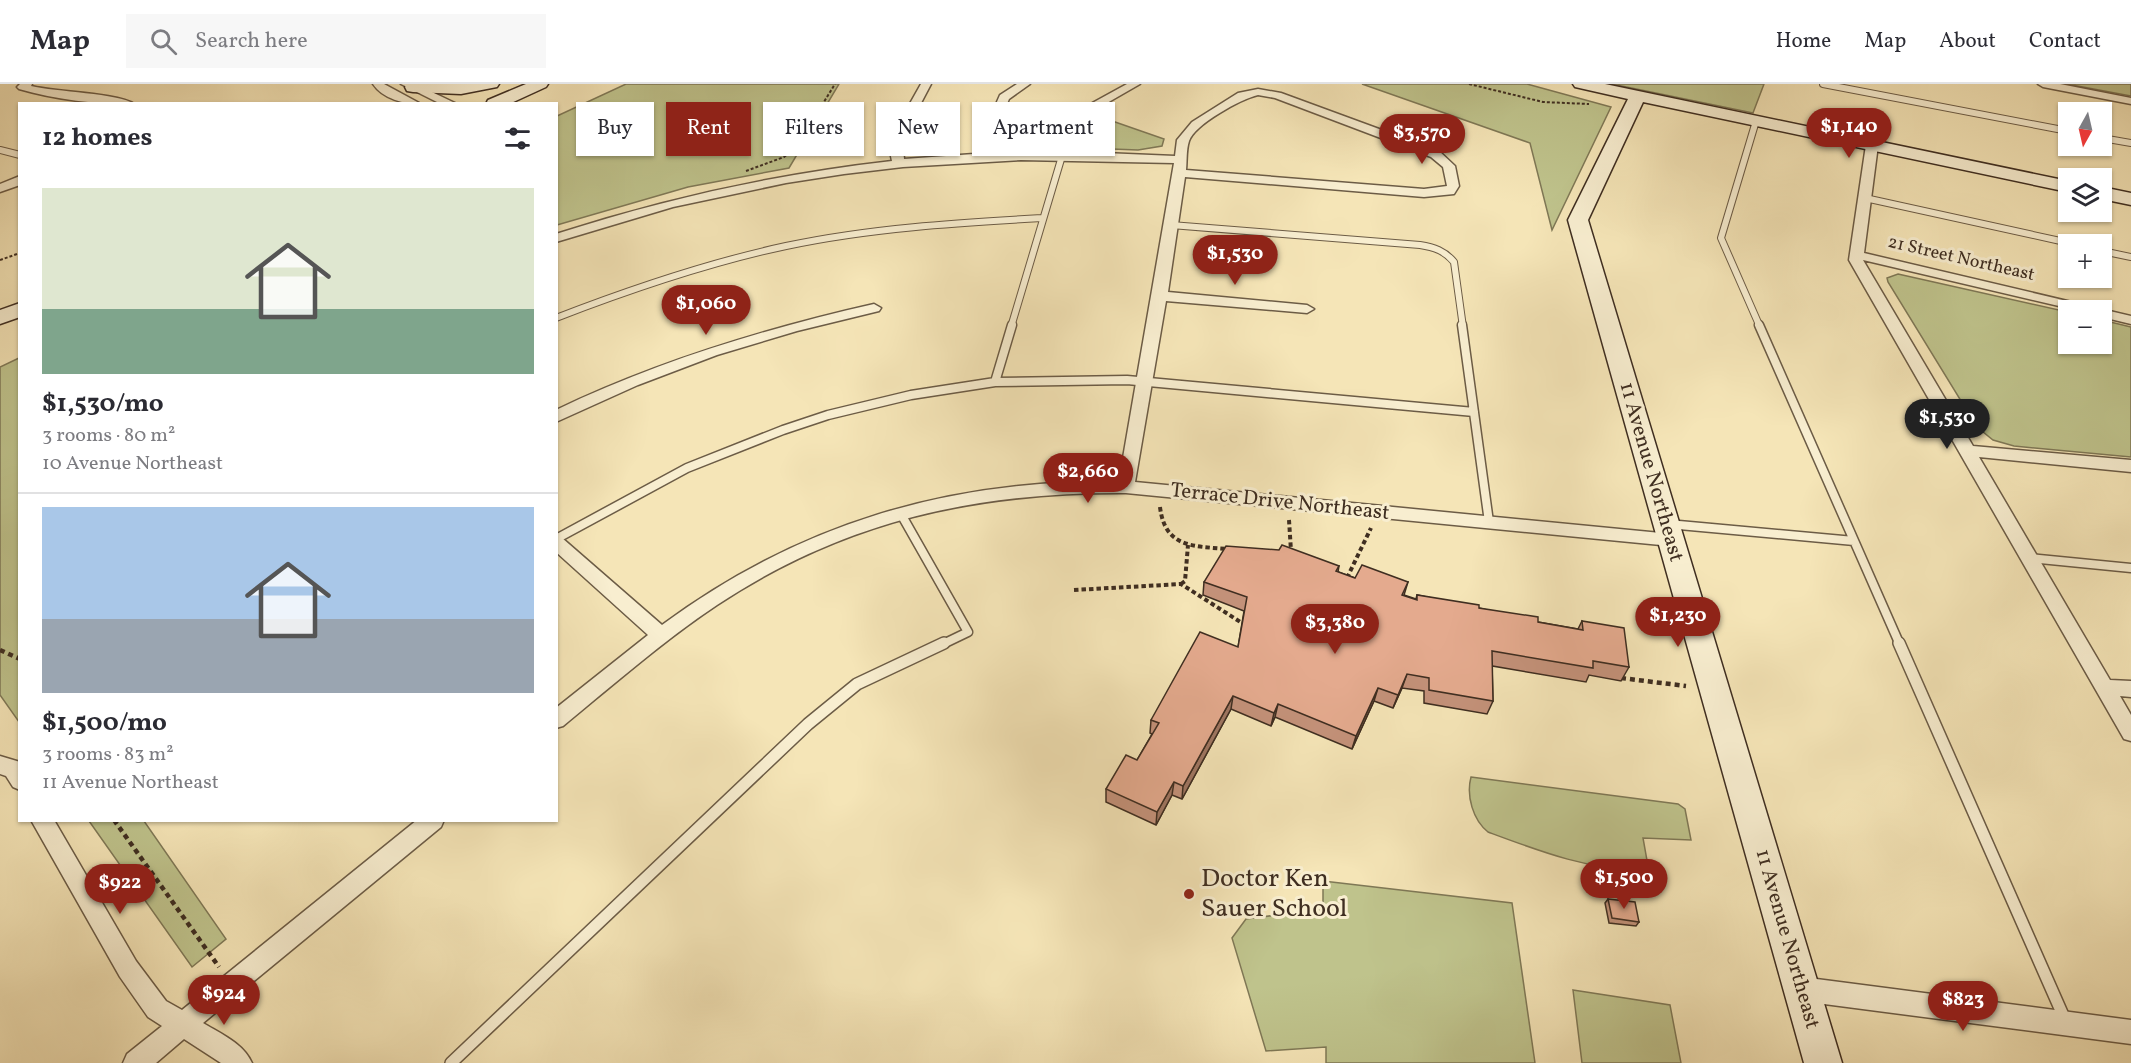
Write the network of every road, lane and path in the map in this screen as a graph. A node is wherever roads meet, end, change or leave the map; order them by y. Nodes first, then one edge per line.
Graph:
1 (27, 84) edge
2 (378, 84) edge
3 (491, 84) edge
4 (506, 84) edge
5 (540, 84) edge
6 (835, 84) edge
7 (926, 84) edge
8 (1025, 84) edge
9 (1136, 84) edge
10 (1469, 84) edge
11 (1581, 84) edge
12 (1823, 84) edge
13 (2043, 84) edge
14 (409, 95) edge
15 (1637, 97) junction
16 (2131, 100) edge
17 (120, 102) edge
18 (442, 102) edge
19 (465, 102) edge
20 (499, 102) edge
21 (1102, 102) edge
22 (1594, 103) dead end
23 (1756, 121) junction
24 (2058, 129) edge
25 (2112, 140) edge
26 (2131, 143) edge
27 (1872, 145) junction
28 (0, 150) edge
29 (18, 154) edge
30 (1067, 156) junction
31 (979, 157) junction
32 (899, 164) junction
33 (1180, 167) junction
34 (18, 181) edge
35 (2058, 184) edge
36 (743, 186) junction
37 (0, 188) edge
38 (2112, 195) edge
39 (1865, 198) junction
40 (2131, 199) edge
41 (1043, 218) junction
42 (1171, 225) junction
43 (558, 237) edge
44 (2058, 240) edge
45 (2112, 253) edge
46 (18, 254) edge
47 (1857, 255) junction
48 (2131, 257) edge
49 (0, 260) edge
50 (18, 292) edge
51 (1160, 296) junction
52 (0, 299) edge
53 (2058, 302) edge
54 (874, 308) dead end
55 (1307, 309) dead end
56 (18, 310) edge
57 (2112, 315) edge
58 (558, 317) edge
59 (0, 318) edge
60 (2131, 320) edge
61 (1145, 381) junction
62 (995, 382) junction
63 (1474, 412) junction
64 (558, 416) edge
65 (1967, 451) junction
66 (2131, 466) edge
67 (1126, 487) junction
68 (1160, 506) dead end
69 (900, 514) junction
70 (1289, 519) dead end
71 (1489, 522) junction
72 (1371, 528) dead end
73 (1668, 532) junction
74 (558, 539) edge
75 (1854, 541) junction
76 (558, 542) edge
77 (1188, 544) junction
78 (1233, 549) edge
79 (1292, 555) edge
80 (2030, 558) junction
81 (2131, 568) edge
82 (1336, 577) edge
83 (1181, 584) junction
84 (1074, 590) dead end
85 (1242, 623) edge
86 (661, 634) junction
87 (0, 650) edge
88 (18, 658) edge
89 (1621, 678) edge
90 (1688, 686) dead end
91 (2104, 687) junction
92 (2131, 689) edge
93 (558, 718) edge
94 (2131, 733) edge
95 (0, 765) edge
96 (18, 778) edge
97 (43, 822) edge
98 (115, 822) edge
99 (431, 822) edge
100 (232, 985) junction
101 (1801, 989) junction
102 (2067, 1024) junction
103 (182, 1026) junction
104 (2131, 1032) edge
105 (136, 1063) edge
106 (239, 1063) edge
107 (451, 1063) edge
108 (1823, 1063) edge

1 - 17 street
2 - 14 street
3 - 14 street
4 - 19 street
5 - 20 street
6 - 36 path
7 - 32 street
8 - 31 street
9 - 21 street
10 - 22 path
11 - 15 street
12 - 24 lane
13 - 16 street
14 - 18 street
15 - 23 street
15 - 73 street, 11 Avenue Northeast
23 - 27 street
23 - 75 lane
25 - 26 lane
27 - 35 street
27 - 39 street
28 - 29 lane
30 - 31 street
30 - 33 street
30 - 41 lane
31 - 32 street
32 - 36 street
33 - 33 street
33 - 42 street
34 - 37 street
36 - 43 street
38 - 40 street
39 - 44 lane
39 - 47 street
41 - 58 lane
41 - 62 lane
42 - 51 street
42 - 63 lane
45 - 48 lane
46 - 49 path
47 - 53 street, 21 Street Northeast
47 - 65 street
50 - 52 street
51 - 55 street
51 - 61 street
54 - 64 street
56 - 59 street
57 - 60 street
61 - 62 lane
61 - 63 lane
61 - 67 street
62 - 74 lane
63 - 71 lane
65 - 66 street
65 - 80 street
67 - 69 street, Terrace Drive Northeast
67 - 71 street, Terrace Drive Northeast
68 - 77 path
69 - 86 street, Terrace Drive Northeast
69 - 107 lane
70 - 79 path
71 - 73 street, Terrace Drive Northeast
72 - 82 path
73 - 75 lane
73 - 101 street, 11 Avenue Northeast
75 - 102 lane
76 - 86 street
77 - 78 path
77 - 83 path
80 - 81 lane
80 - 91 street
83 - 84 path
83 - 85 path
86 - 93 street, Terrace Drive Northeast
87 - 88 path
89 - 90 path
91 - 92 street
91 - 94 street
95 - 96 street
97 - 103 street
98 - 100 path
99 - 100 street
100 - 103 street
101 - 102 street
101 - 108 street, 11 Avenue Northeast
102 - 104 street
103 - 105 street
103 - 106 street

